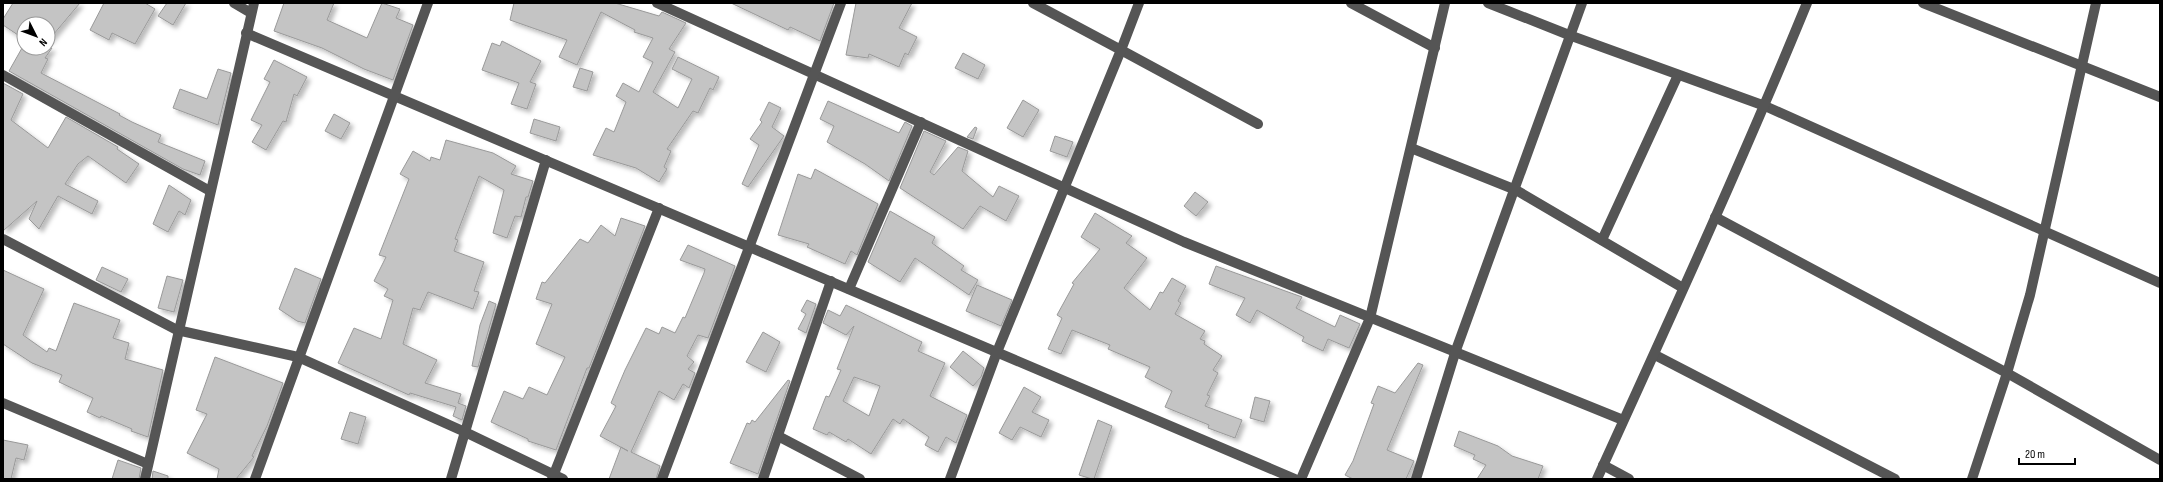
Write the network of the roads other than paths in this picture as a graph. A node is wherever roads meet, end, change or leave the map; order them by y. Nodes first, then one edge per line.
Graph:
1 (234, 3) edge
2 (428, 3) edge
3 (657, 3) edge
4 (842, 3) edge
5 (1034, 3) edge
6 (1139, 3) edge
7 (1351, 3) edge
8 (1445, 3) edge
9 (1488, 3) edge
10 (1582, 3) edge
11 (1807, 3) edge
12 (1923, 3) edge
13 (2096, 3) edge
14 (253, 8) edge
15 (246, 33) junction
16 (1569, 35) junction
17 (1435, 48) junction
18 (1121, 50) junction
19 (2083, 66) junction
20 (3, 75) edge
21 (815, 75) junction
22 (1678, 75) junction
23 (394, 96) junction
24 (2160, 97) edge
25 (1765, 106) junction
26 (921, 122) junction
27 (1258, 124) dead end
28 (1411, 148) junction
29 (546, 160) junction
30 (1065, 188) junction
31 (1516, 190) junction
32 (210, 191) junction
33 (658, 208) junction
34 (1715, 217) junction
35 (2044, 230) junction
36 (3, 239) edge
37 (1602, 240) junction
38 (750, 247) junction
39 (831, 281) junction
40 (2160, 283) edge
41 (1683, 288) junction
42 (849, 289) junction
43 (1370, 318) junction
44 (178, 330) junction
45 (1456, 350) junction
46 (997, 352) junction
47 (1655, 355) junction
48 (298, 357) junction
49 (2007, 373) junction
50 (3, 403) edge
51 (1623, 420) junction
52 (466, 432) junction
53 (778, 436) junction
54 (2160, 460) edge
55 (148, 464) junction
56 (1604, 465) junction
57 (556, 478) edge
58 (145, 479) edge
59 (255, 479) edge
60 (451, 479) edge
61 (662, 479) edge
62 (763, 479) edge
63 (860, 479) edge
64 (950, 479) edge
65 (1295, 479) edge
66 (1301, 479) edge
67 (1416, 479) edge
68 (1597, 479) edge
69 (1630, 479) edge
70 (1895, 479) edge
71 (1972, 479) edge

1 - 14 street
2 - 23 street
3 - 21 street
4 - 21 street
5 - 18 street
6 - 18 street
7 - 17 street
8 - 17 street
9 - 16 street
10 - 16 street
11 - 25 street
12 - 19 street
13 - 19 street
14 - 15 street
15 - 23 street
15 - 32 street
16 - 22 street
16 - 31 street
17 - 28 street
18 - 27 street
18 - 30 street
19 - 24 street
19 - 35 street
20 - 32 street
21 - 26 street
21 - 38 street
22 - 25 street
22 - 37 street
23 - 29 street
23 - 48 street
25 - 34 street
25 - 35 street
26 - 30 street
26 - 42 street
28 - 31 street
28 - 43 street
29 - 33 street
29 - 52 street
30 - 43 street
30 - 46 street
31 - 37 street
31 - 45 street
32 - 44 street
33 - 38 street
33 - 57 street
34 - 41 street
34 - 49 street
35 - 40 street
35 - 49 street
36 - 44 street
37 - 41 street
38 - 39 street
38 - 61 street
39 - 42 street
39 - 53 street
41 - 47 street
42 - 46 street
43 - 45 street
43 - 66 street
44 - 48 street
44 - 55 street
45 - 51 street
45 - 67 street
46 - 64 street
46 - 65 street
47 - 51 street
47 - 70 street
48 - 52 street
48 - 59 street
49 - 54 street
49 - 71 street
50 - 55 street
51 - 56 street
52 - 57 street
52 - 60 street
53 - 62 street
53 - 63 street
55 - 58 street
56 - 68 street
56 - 69 street

